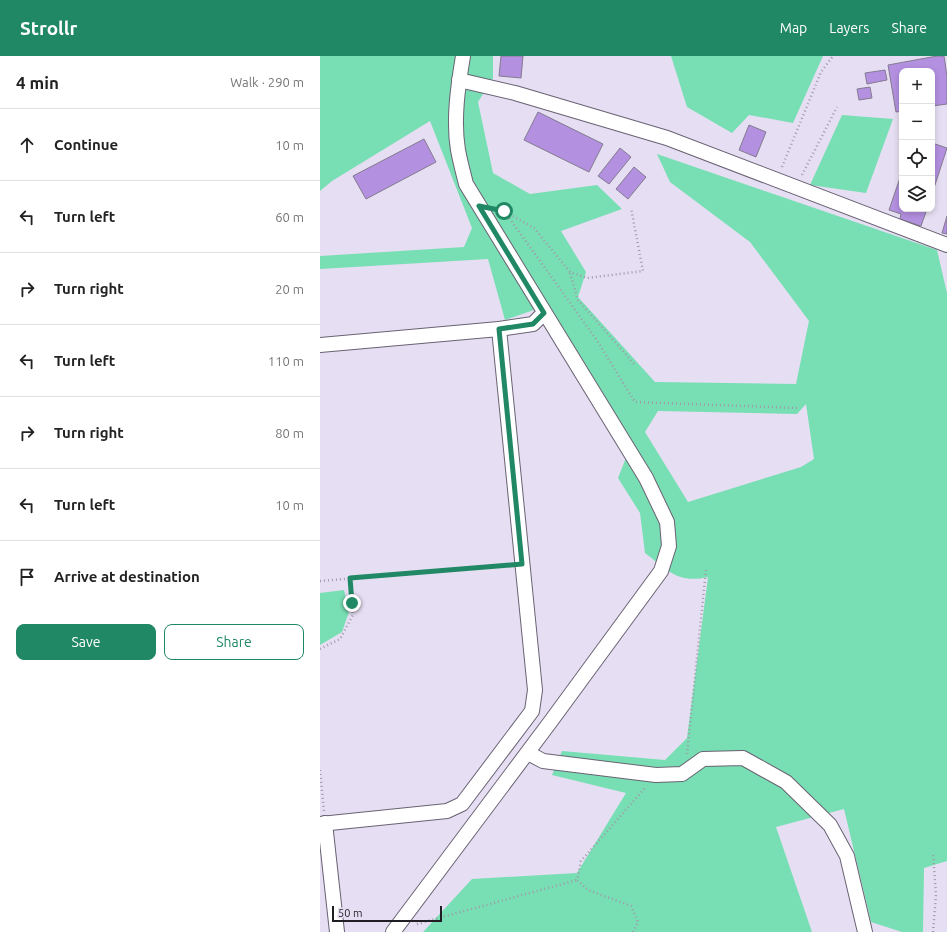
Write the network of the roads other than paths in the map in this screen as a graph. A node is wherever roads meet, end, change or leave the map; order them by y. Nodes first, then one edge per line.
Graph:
1 (463, 56) edge
2 (459, 80) junction
3 (947, 245) edge
4 (544, 313) junction
5 (499, 329) junction
6 (320, 345) edge
7 (528, 753) junction
8 (323, 824) edge
9 (394, 931) edge
10 (337, 932) edge
11 (865, 932) edge

1 - 2 street
2 - 3 street
2 - 4 street
4 - 5 street
4 - 7 street
5 - 6 street
5 - 8 street
7 - 9 street
7 - 11 street
8 - 10 street

